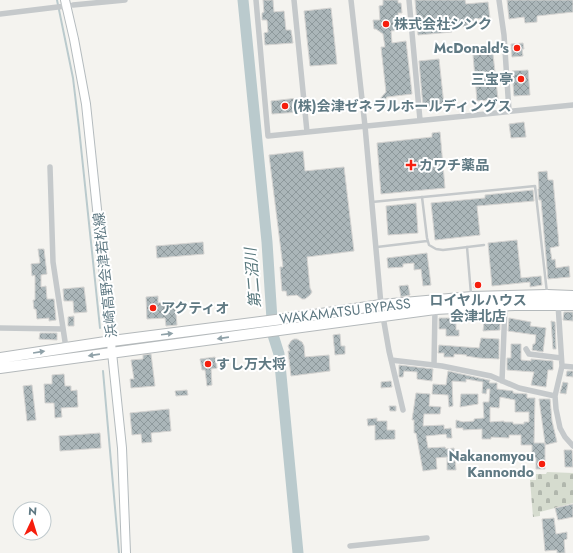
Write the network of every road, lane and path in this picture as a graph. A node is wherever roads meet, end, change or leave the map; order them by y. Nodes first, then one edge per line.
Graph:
1 (125, 0) edge
2 (256, 0) edge
3 (294, 0) edge
4 (351, 0) edge
5 (409, 0) edge
6 (499, 0) edge
7 (64, 5) edge
8 (0, 14) edge
9 (573, 105) edge
10 (509, 111) junction
11 (420, 120) junction
12 (365, 126) junction
13 (308, 132) junction
14 (50, 167) dead end
15 (422, 197) junction
16 (372, 202) junction
17 (427, 241) junction
18 (484, 245) dead end
19 (376, 247) junction
20 (467, 247) junction
21 (547, 295) junction
22 (573, 296) edge
23 (472, 297) junction
24 (558, 300) junction
25 (382, 305) junction
26 (573, 305) edge
27 (505, 306) junction
28 (435, 309) junction
29 (383, 316) junction
30 (0, 328) edge
31 (63, 329) junction
32 (112, 341) junction
33 (66, 348) junction
34 (526, 348) dead end
35 (113, 353) junction
36 (0, 358) edge
37 (561, 358) junction
38 (391, 360) junction
39 (434, 365) junction
40 (562, 366) junction
41 (573, 367) edge
42 (0, 368) edge
43 (502, 381) junction
44 (555, 396) junction
45 (404, 410) dead end
46 (573, 446) edge
47 (427, 538) dead end
48 (350, 546) dead end
49 (126, 553) edge

1 - 7 street
2 - 13 street
3 - 13 street
4 - 12 street
5 - 11 street
6 - 10 street
7 - 8 street
7 - 32 main road, 浜崎高野会津若松線
9 - 10 street
10 - 11 street
11 - 12 street
12 - 13 street
12 - 16 street
14 - 31 street
15 - 16 lane
15 - 17 lane
15 - 21 lane
16 - 19 street
17 - 19 lane
17 - 20 lane
18 - 20 lane
19 - 25 street
20 - 23 lane
21 - 23 highway, WAKAMATSU BYPASS
21 - 24 highway, WAKAMATSU BYPASS
22 - 24 highway, WAKAMATSU BYPASS
23 - 25 highway, WAKAMATSU BYPASS
24 - 26 highway, WAKAMATSU BYPASS
24 - 27 highway, WAKAMATSU BYPASS
24 - 37 street
25 - 29 street
32 -> 25 highway, WAKAMATSU BYPASS
27 - 28 highway, WAKAMATSU BYPASS
27 - 43 street
28 - 29 highway, WAKAMATSU BYPASS
28 - 39 street
29 -> 35 highway, WAKAMATSU BYPASS
29 - 38 street
30 - 31 street
31 - 33 street
32 - 33 highway, WAKAMATSU BYPASS
32 - 35 main road, 浜崎高野会津若松線
36 -> 33 highway, WAKAMATSU BYPASS
34 - 37 street
35 -> 42 highway, WAKAMATSU BYPASS
35 - 49 main road, 浜崎高野会津若松線
37 - 40 street
38 - 39 street
38 - 45 street
39 - 43 street
40 - 41 street
40 - 44 street
43 - 44 street
44 - 46 street
47 - 48 street

